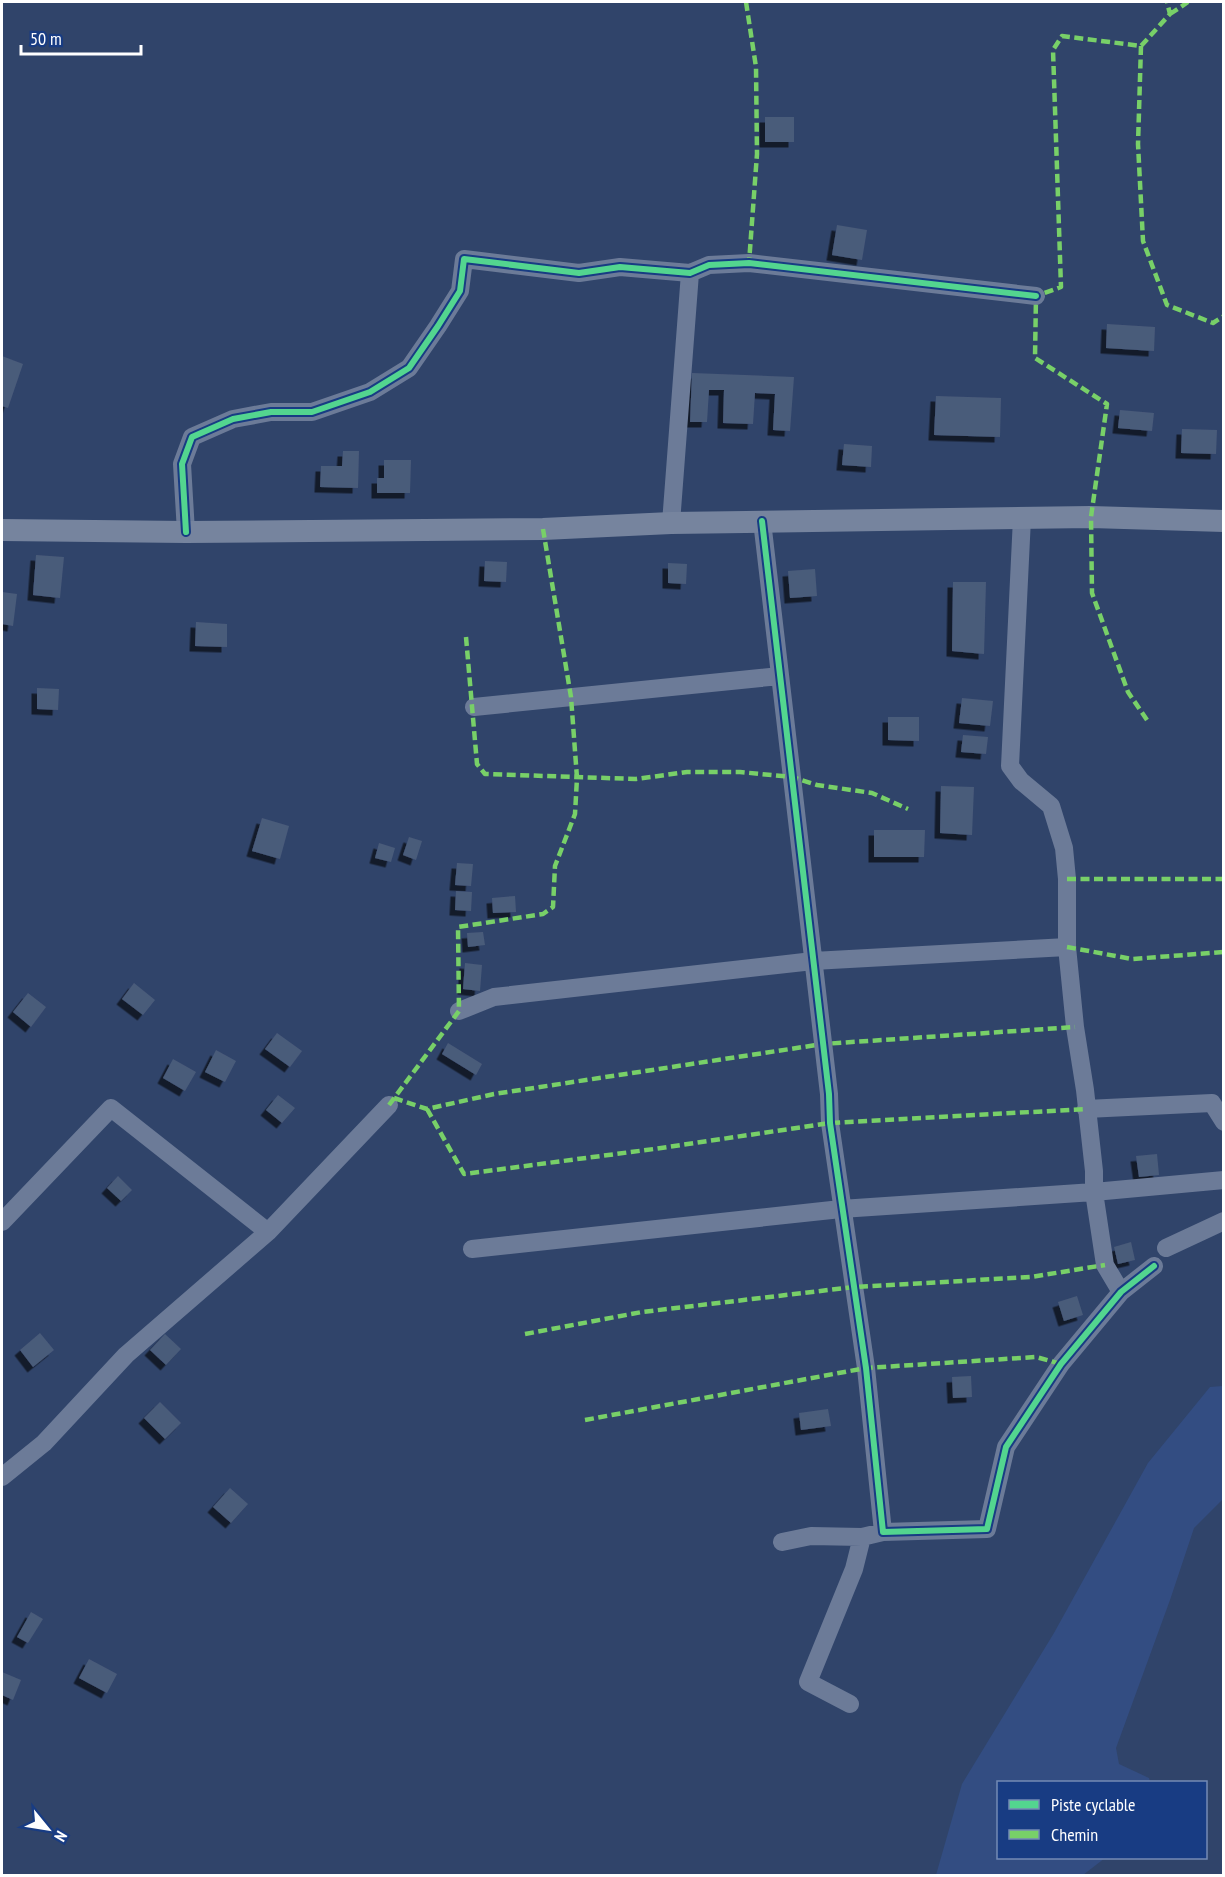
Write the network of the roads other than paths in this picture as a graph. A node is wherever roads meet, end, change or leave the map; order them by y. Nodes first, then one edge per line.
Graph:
1 (690, 273) junction
2 (1036, 296) dead end
3 (1022, 518) junction
4 (762, 521) junction
5 (1224, 521) edge
6 (671, 523) junction
7 (2, 530) edge
8 (186, 532) junction
9 (780, 676) junction
10 (474, 707) dead end
11 (1067, 947) junction
12 (813, 961) junction
13 (459, 1011) dead end
14 (389, 1105) dead end
15 (1086, 1109) junction
16 (1224, 1122) edge
17 (1224, 1180) edge
18 (1094, 1192) junction
19 (842, 1209) junction
20 (1224, 1221) edge
21 (2, 1222) edge
22 (268, 1232) junction
23 (1166, 1248) dead end
24 (472, 1249) dead end
25 (1154, 1266) dead end
26 (1121, 1292) junction
27 (2, 1477) edge
28 (883, 1532) junction
29 (862, 1537) junction
30 (782, 1542) dead end
31 (850, 1704) dead end

1 - 2 street
1 - 6 street
1 - 8 street
3 - 4 main road
3 - 5 main road
3 - 11 street
4 - 6 main road
4 - 9 street
6 - 8 main road
7 - 8 main road
9 - 10 street
9 - 12 street
11 - 12 street
11 - 15 street
12 - 13 street
12 - 19 street
14 - 22 street
15 - 16 street
15 - 18 street
17 - 18 street
18 - 19 street
18 - 26 street
19 - 24 street
19 - 28 street
20 - 23 street
21 - 22 street
22 - 27 street
25 - 26 street
26 - 28 street
28 - 29 street
29 - 30 street
29 - 31 street

